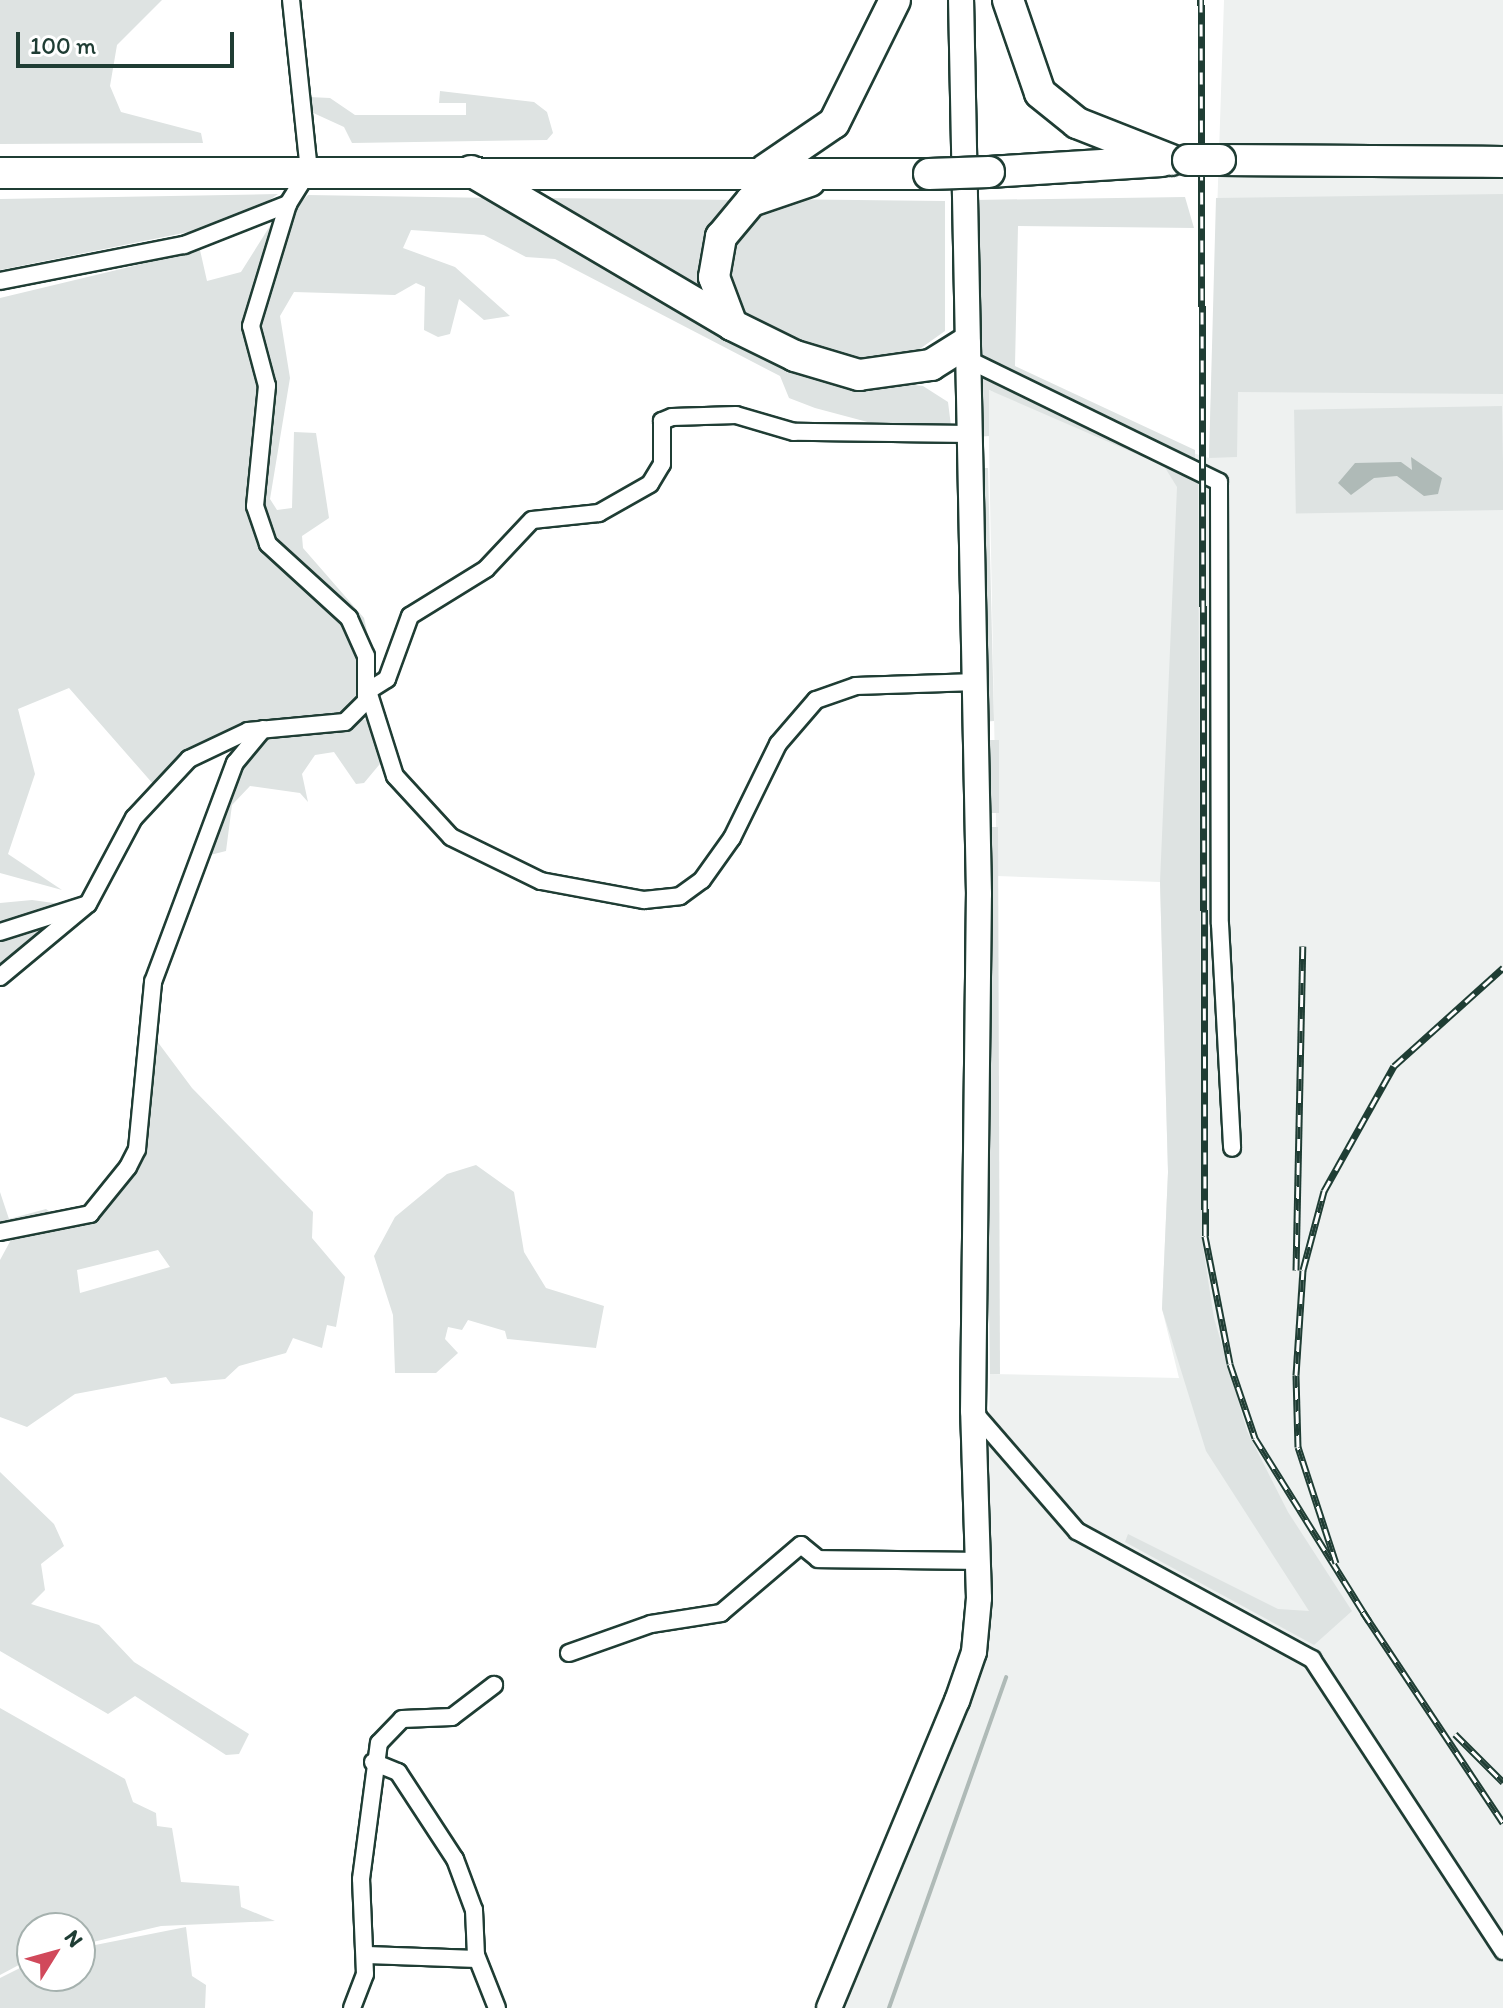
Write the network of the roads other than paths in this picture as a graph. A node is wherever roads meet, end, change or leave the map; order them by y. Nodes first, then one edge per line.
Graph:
1 (291, 0) edge
2 (895, 0) edge
3 (961, 0) edge
4 (1008, 0) edge
5 (1180, 160) junction
6 (1503, 162) edge
7 (764, 170) junction
8 (309, 171) junction
9 (471, 171) junction
10 (848, 172) junction
11 (0, 173) edge
12 (288, 204) junction
13 (0, 281) edge
14 (732, 325) junction
15 (966, 352) junction
16 (970, 434) junction
17 (976, 682) junction
18 (368, 691) junction
19 (263, 729) junction
20 (88, 904) junction
21 (0, 932) edge
22 (0, 977) edge
23 (1232, 1148) dead end
24 (0, 1232) edge
25 (973, 1411) junction
26 (977, 1561) junction
27 (569, 1653) dead end
28 (494, 1685) dead end
29 (373, 1762) junction
30 (1503, 1951) edge
31 (367, 1955) junction
32 (477, 1959) junction
33 (352, 2008) edge
34 (497, 2008) edge
35 (829, 2008) edge

1 - 8 street
2 - 7 highway
3 - 15 street
4 - 5 highway
5 - 6 highway, bridge
5 - 10 highway, bridge
7 - 9 highway
7 - 10 highway
8 - 9 highway
8 - 11 highway
8 - 12 street
9 - 14 highway
10 - 14 highway
12 - 13 street
12 - 18 street
14 - 15 highway
15 - 16 street
15 - 23 street
16 - 17 street
16 - 18 street
17 - 18 street
17 - 25 street
18 - 19 street
19 - 20 street
19 - 24 street
20 - 21 street
20 - 22 street
25 - 26 street
25 - 30 street
26 - 27 street
26 - 35 street
28 - 29 street
29 - 31 street
29 - 32 street
31 - 32 street
31 - 33 street
32 - 34 street

